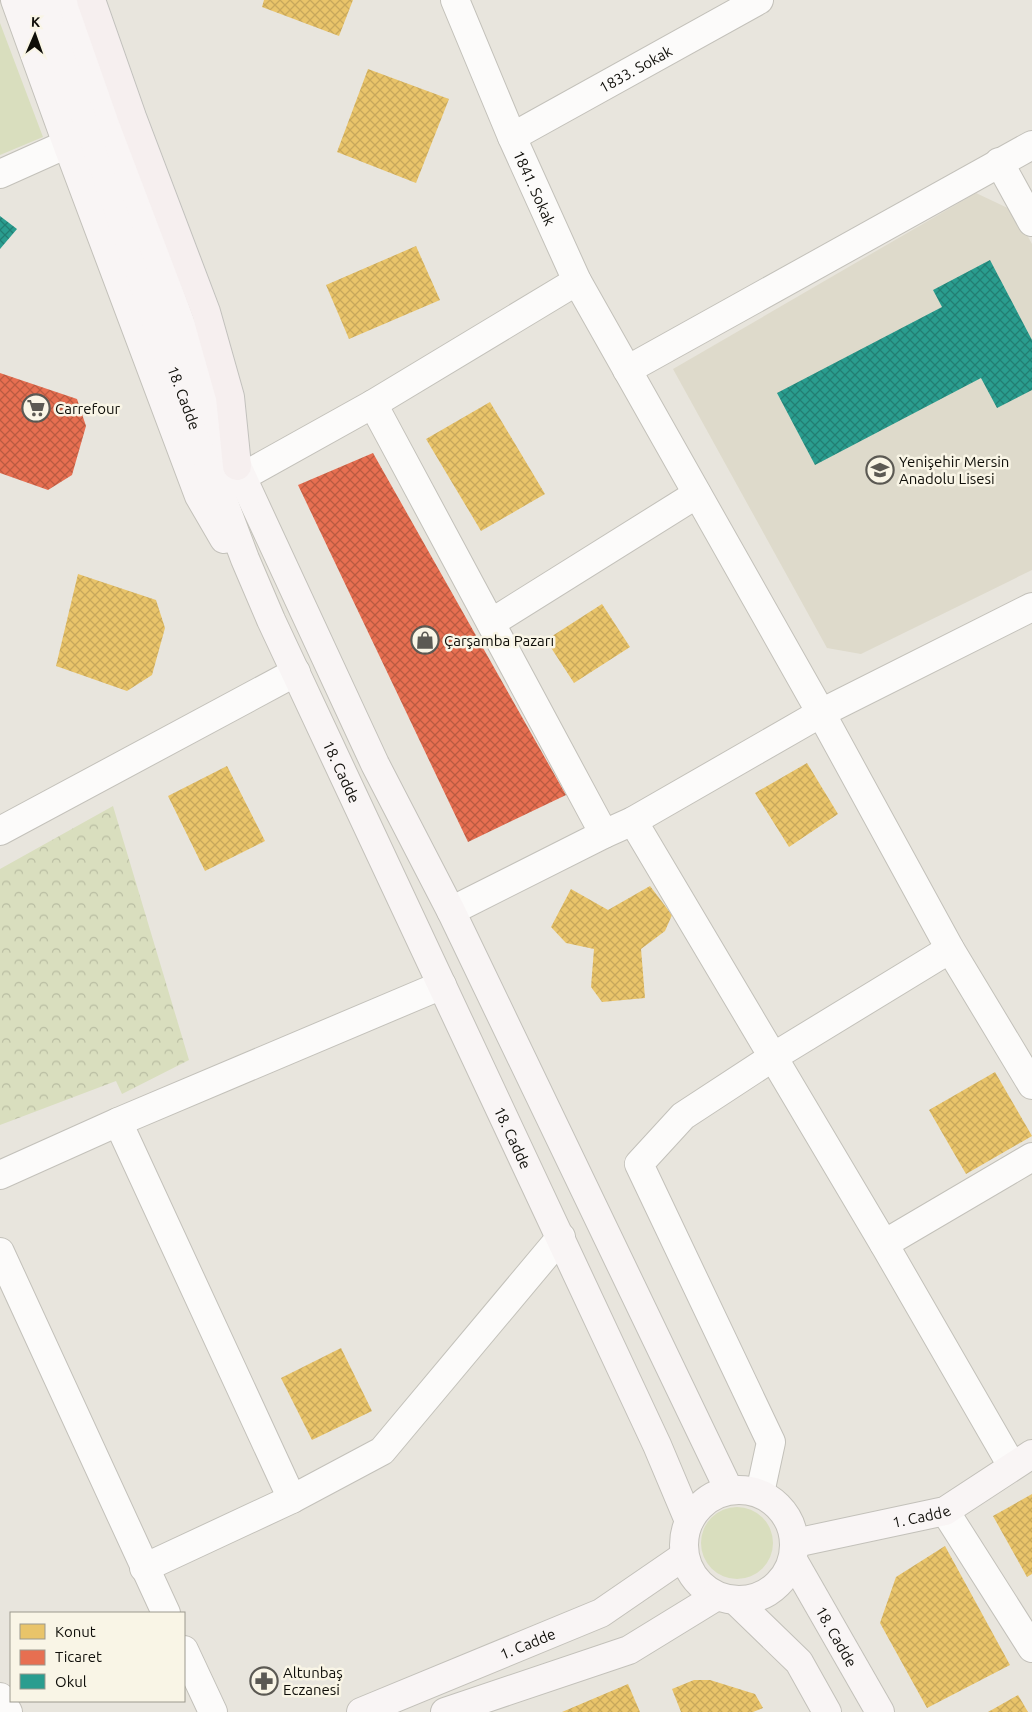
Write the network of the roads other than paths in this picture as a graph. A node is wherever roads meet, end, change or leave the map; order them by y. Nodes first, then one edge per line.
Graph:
1 (15, 0) edge
2 (43, 0) edge
3 (71, 0) edge
4 (92, 0) edge
5 (455, 0) edge
6 (757, 0) edge
7 (512, 137) junction
8 (67, 144) junction
9 (1032, 144) edge
10 (999, 162) junction
11 (0, 174) edge
12 (1032, 222) edge
13 (577, 281) junction
14 (627, 370) junction
15 (373, 404) junction
16 (239, 471) junction
17 (697, 494) junction
18 (1032, 607) edge
19 (271, 620) junction
20 (491, 623) junction
21 (296, 672) junction
22 (821, 713) junction
23 (633, 821) junction
24 (0, 831) edge
25 (604, 834) junction
26 (451, 911) junction
27 (950, 949) junction
28 (442, 985) junction
29 (772, 1056) junction
30 (1032, 1085) edge
31 (118, 1122) junction
32 (1032, 1157) edge
33 (0, 1175) edge
34 (561, 1237) junction
35 (884, 1244) junction
36 (0, 1252) edge
37 (1022, 1460) edge
38 (730, 1490) junction
39 (760, 1493) junction
40 (292, 1499) junction
41 (945, 1511) junction
42 (689, 1521) junction
43 (794, 1551) junction
44 (684, 1556) junction
45 (144, 1568) junction
46 (726, 1598) junction
47 (166, 1612) edge
48 (1032, 1648) edge
49 (185, 1652) edge
50 (0, 1697) edge
51 (8, 1712) edge
52 (214, 1712) edge
53 (361, 1712) edge
54 (445, 1712) edge
55 (827, 1712) edge
56 (880, 1712) edge

1 - 8 street
2 - 19 street, 18. Cadde
3 - 16 street, 18. Cadde
4 - 16 main road
5 - 7 street, 1841. Sokak
6 - 7 street, 1833. Sokak
7 - 13 street, 1841. Sokak
8 - 11 street
8 - 19 street
9 - 10 street
10 - 12 street
10 - 14 street
13 - 14 street, 1841. Sokak
13 - 15 street
14 - 17 street, 1841. Sokak
15 - 16 street
15 - 20 street
16 - 26 street, 18. Cadde
17 - 20 street
17 - 22 street, 1841. Sokak
18 - 22 street
19 - 21 street, 18. Cadde
20 - 25 street
21 - 24 street
21 - 28 street, 18. Cadde
22 - 23 street
22 - 27 street, 1841. Sokak
23 - 25 street
23 - 29 street
25 - 26 street
26 - 38 street, 18. Cadde
27 - 29 street
27 - 30 street, 1841. Sokak
28 - 31 street
28 - 34 street, 18. Cadde
29 - 35 street
29 - 39 street
31 - 33 street
31 - 40 street
32 - 35 street
34 - 40 street
34 - 42 street, 18. Cadde
35 - 37 street
36 - 45 street
37 - 41 street, 1. Cadde
38 - 39 street
38 - 42 street
39 - 43 street
40 - 45 street
41 - 43 street, 1. Cadde
41 - 48 street
42 - 44 street
43 - 46 street
43 - 56 street, 18. Cadde
44 - 46 street
44 - 53 street, 1. Cadde
45 - 47 street
46 - 54 street
46 - 55 street
49 - 52 street
50 - 51 street

